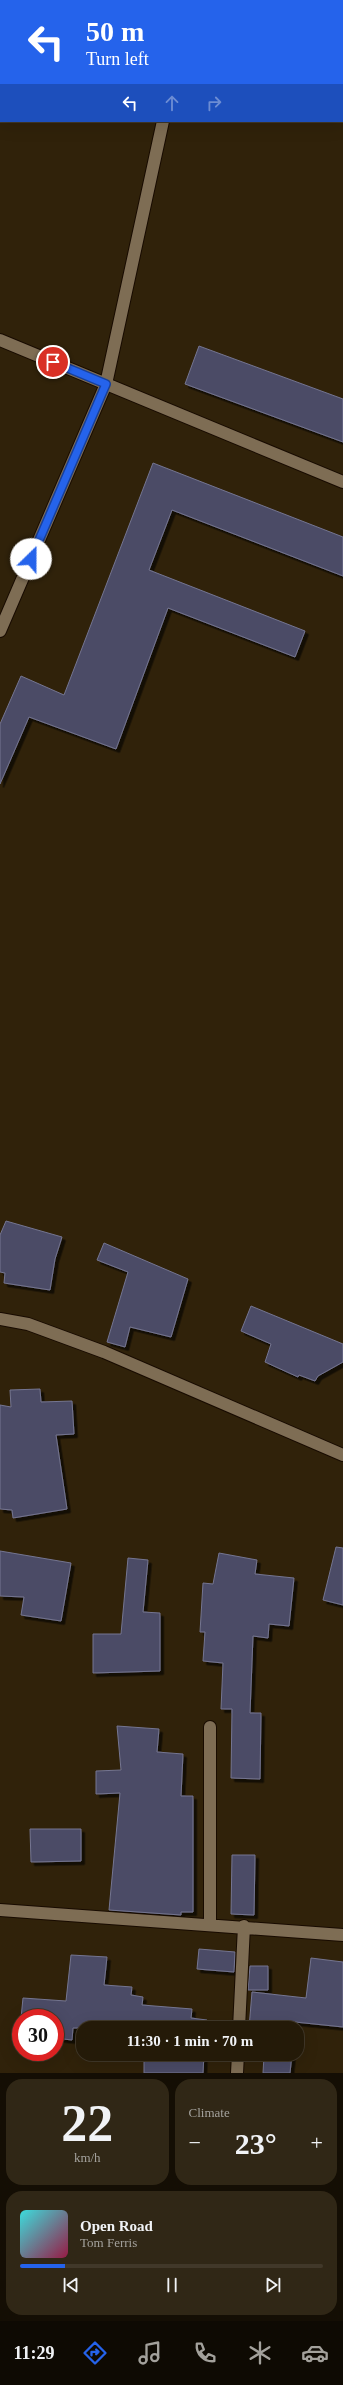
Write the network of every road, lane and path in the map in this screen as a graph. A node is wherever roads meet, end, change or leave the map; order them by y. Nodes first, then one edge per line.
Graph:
1 (163, 122) edge
2 (0, 340) edge
3 (106, 384) junction
4 (343, 482) edge
5 (0, 631) edge
6 (0, 1319) edge
7 (343, 1455) edge
8 (210, 1727) dead end
9 (0, 1910) edge
10 (210, 1924) junction
11 (244, 1926) junction
12 (343, 1935) edge
13 (239, 2021) edge
14 (238, 2061) edge
15 (237, 2073) edge

1 - 3 street
2 - 3 street
3 - 4 street
3 - 5 street
6 - 7 street
8 - 10 street
9 - 10 street
10 - 11 street
11 - 12 street
11 - 13 street
14 - 15 street

